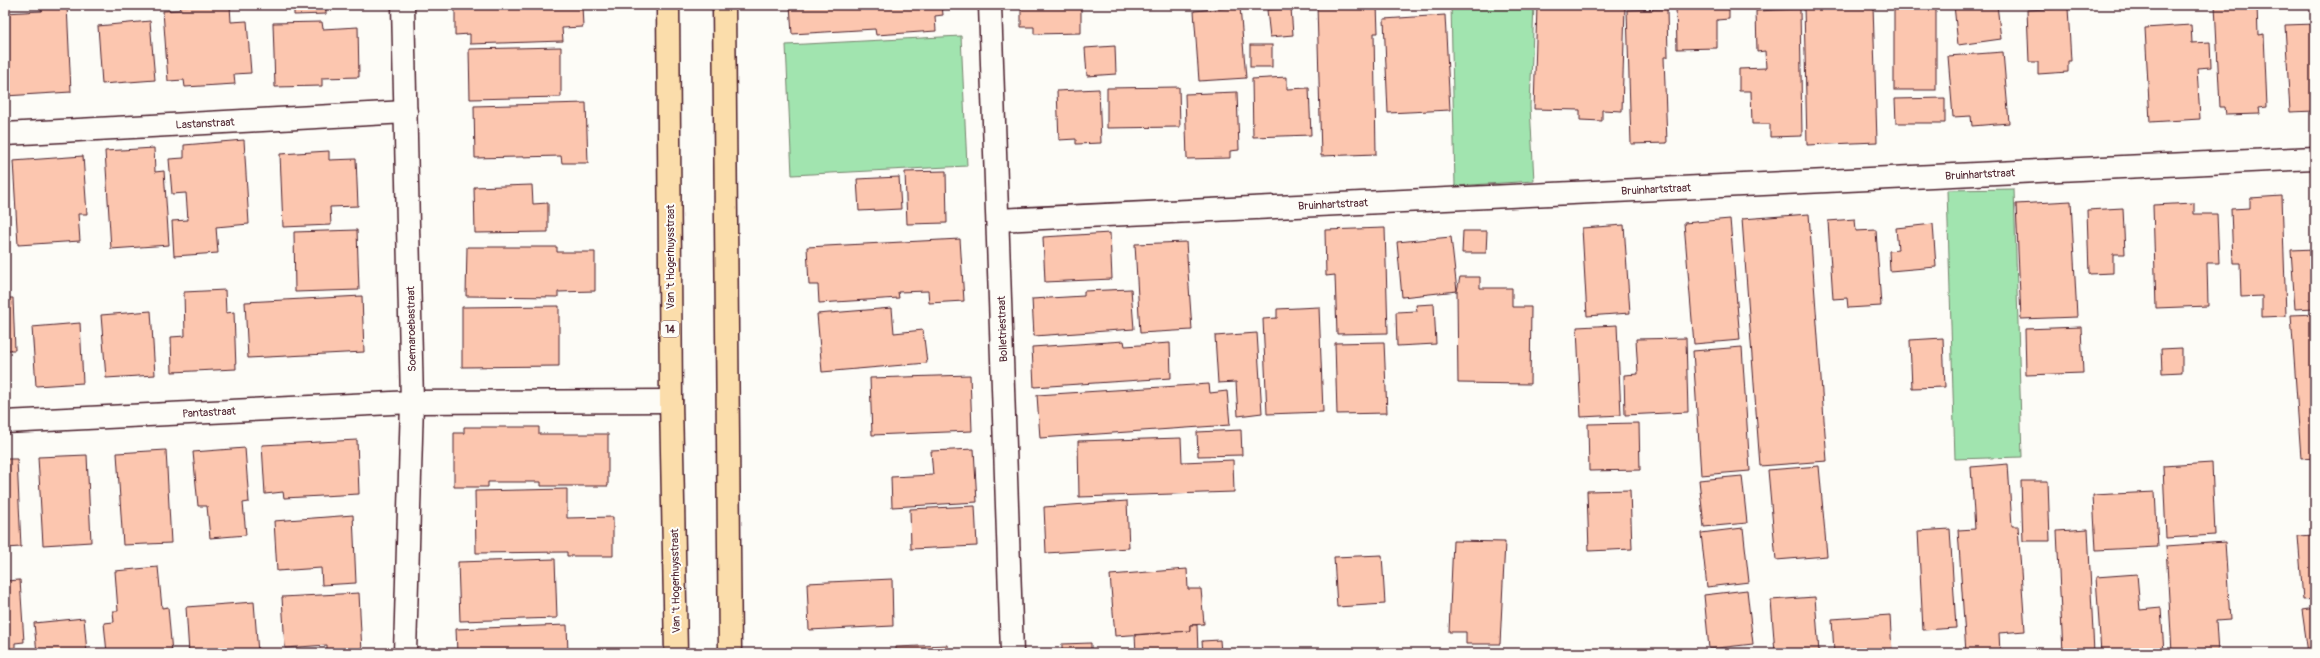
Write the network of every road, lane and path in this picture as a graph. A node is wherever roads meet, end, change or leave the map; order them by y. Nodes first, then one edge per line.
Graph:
1 (403, 5) edge
2 (668, 5) edge
3 (724, 5) edge
4 (990, 5) edge
5 (406, 112) junction
6 (5, 134) edge
7 (2315, 158) edge
8 (998, 220) junction
9 (671, 401) junction
10 (412, 402) junction
11 (5, 422) edge
12 (405, 653) edge
13 (676, 653) edge
14 (730, 653) edge
15 (1012, 653) edge

1 - 5 street, Soemaroebastraat
2 - 9 main road, Van 't Hogerhuysstraat / 14
3 - 14 main road
4 - 8 street, Bolletriestraat
5 - 6 street, Lastanstraat
5 - 10 street, Soemaroebastraat
7 - 8 street, Bruinhartstraat
8 - 15 street, Bolletriestraat
9 - 10 street, Pantastraat
9 - 13 main road, Van 't Hogerhuysstraat / 14
10 - 11 street, Pantastraat
10 - 12 street, Soemaroebastraat

